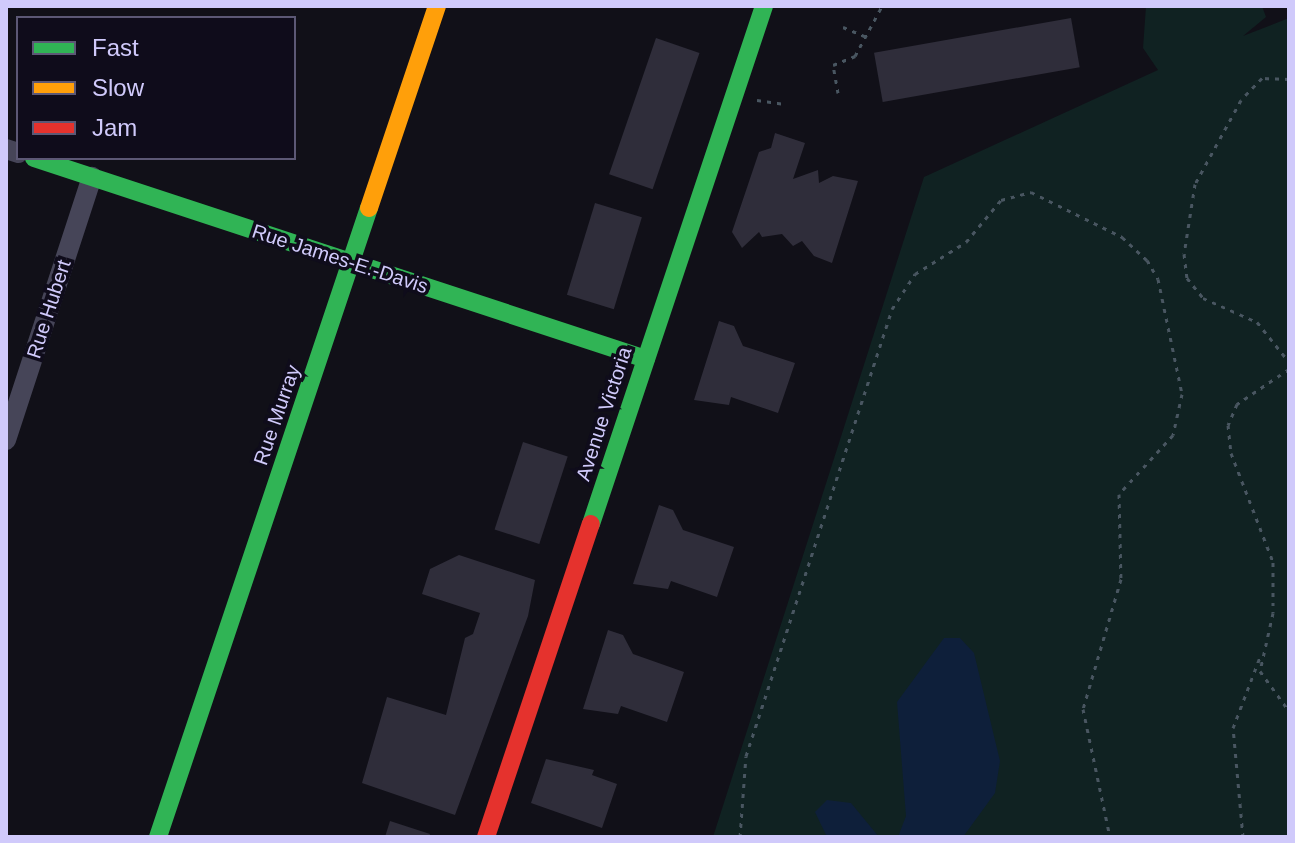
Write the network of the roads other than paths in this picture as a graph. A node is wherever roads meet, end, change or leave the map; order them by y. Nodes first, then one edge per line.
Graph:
1 (437, 6) edge
2 (764, 6) edge
3 (40, 160) edge
4 (92, 177) junction
5 (351, 262) junction
6 (646, 359) junction
7 (6, 440) edge
8 (158, 837) edge
9 (486, 837) edge

1 - 5 street, Rue Murray
2 - 6 street, Avenue Victoria
3 - 4 street, Rue James-E.-Davis
4 - 5 street, Rue James-E.-Davis
4 - 7 street, Rue Hubert
5 - 6 street, Rue James-E.-Davis
5 - 8 street, Rue Murray
6 - 9 street, Avenue Victoria

